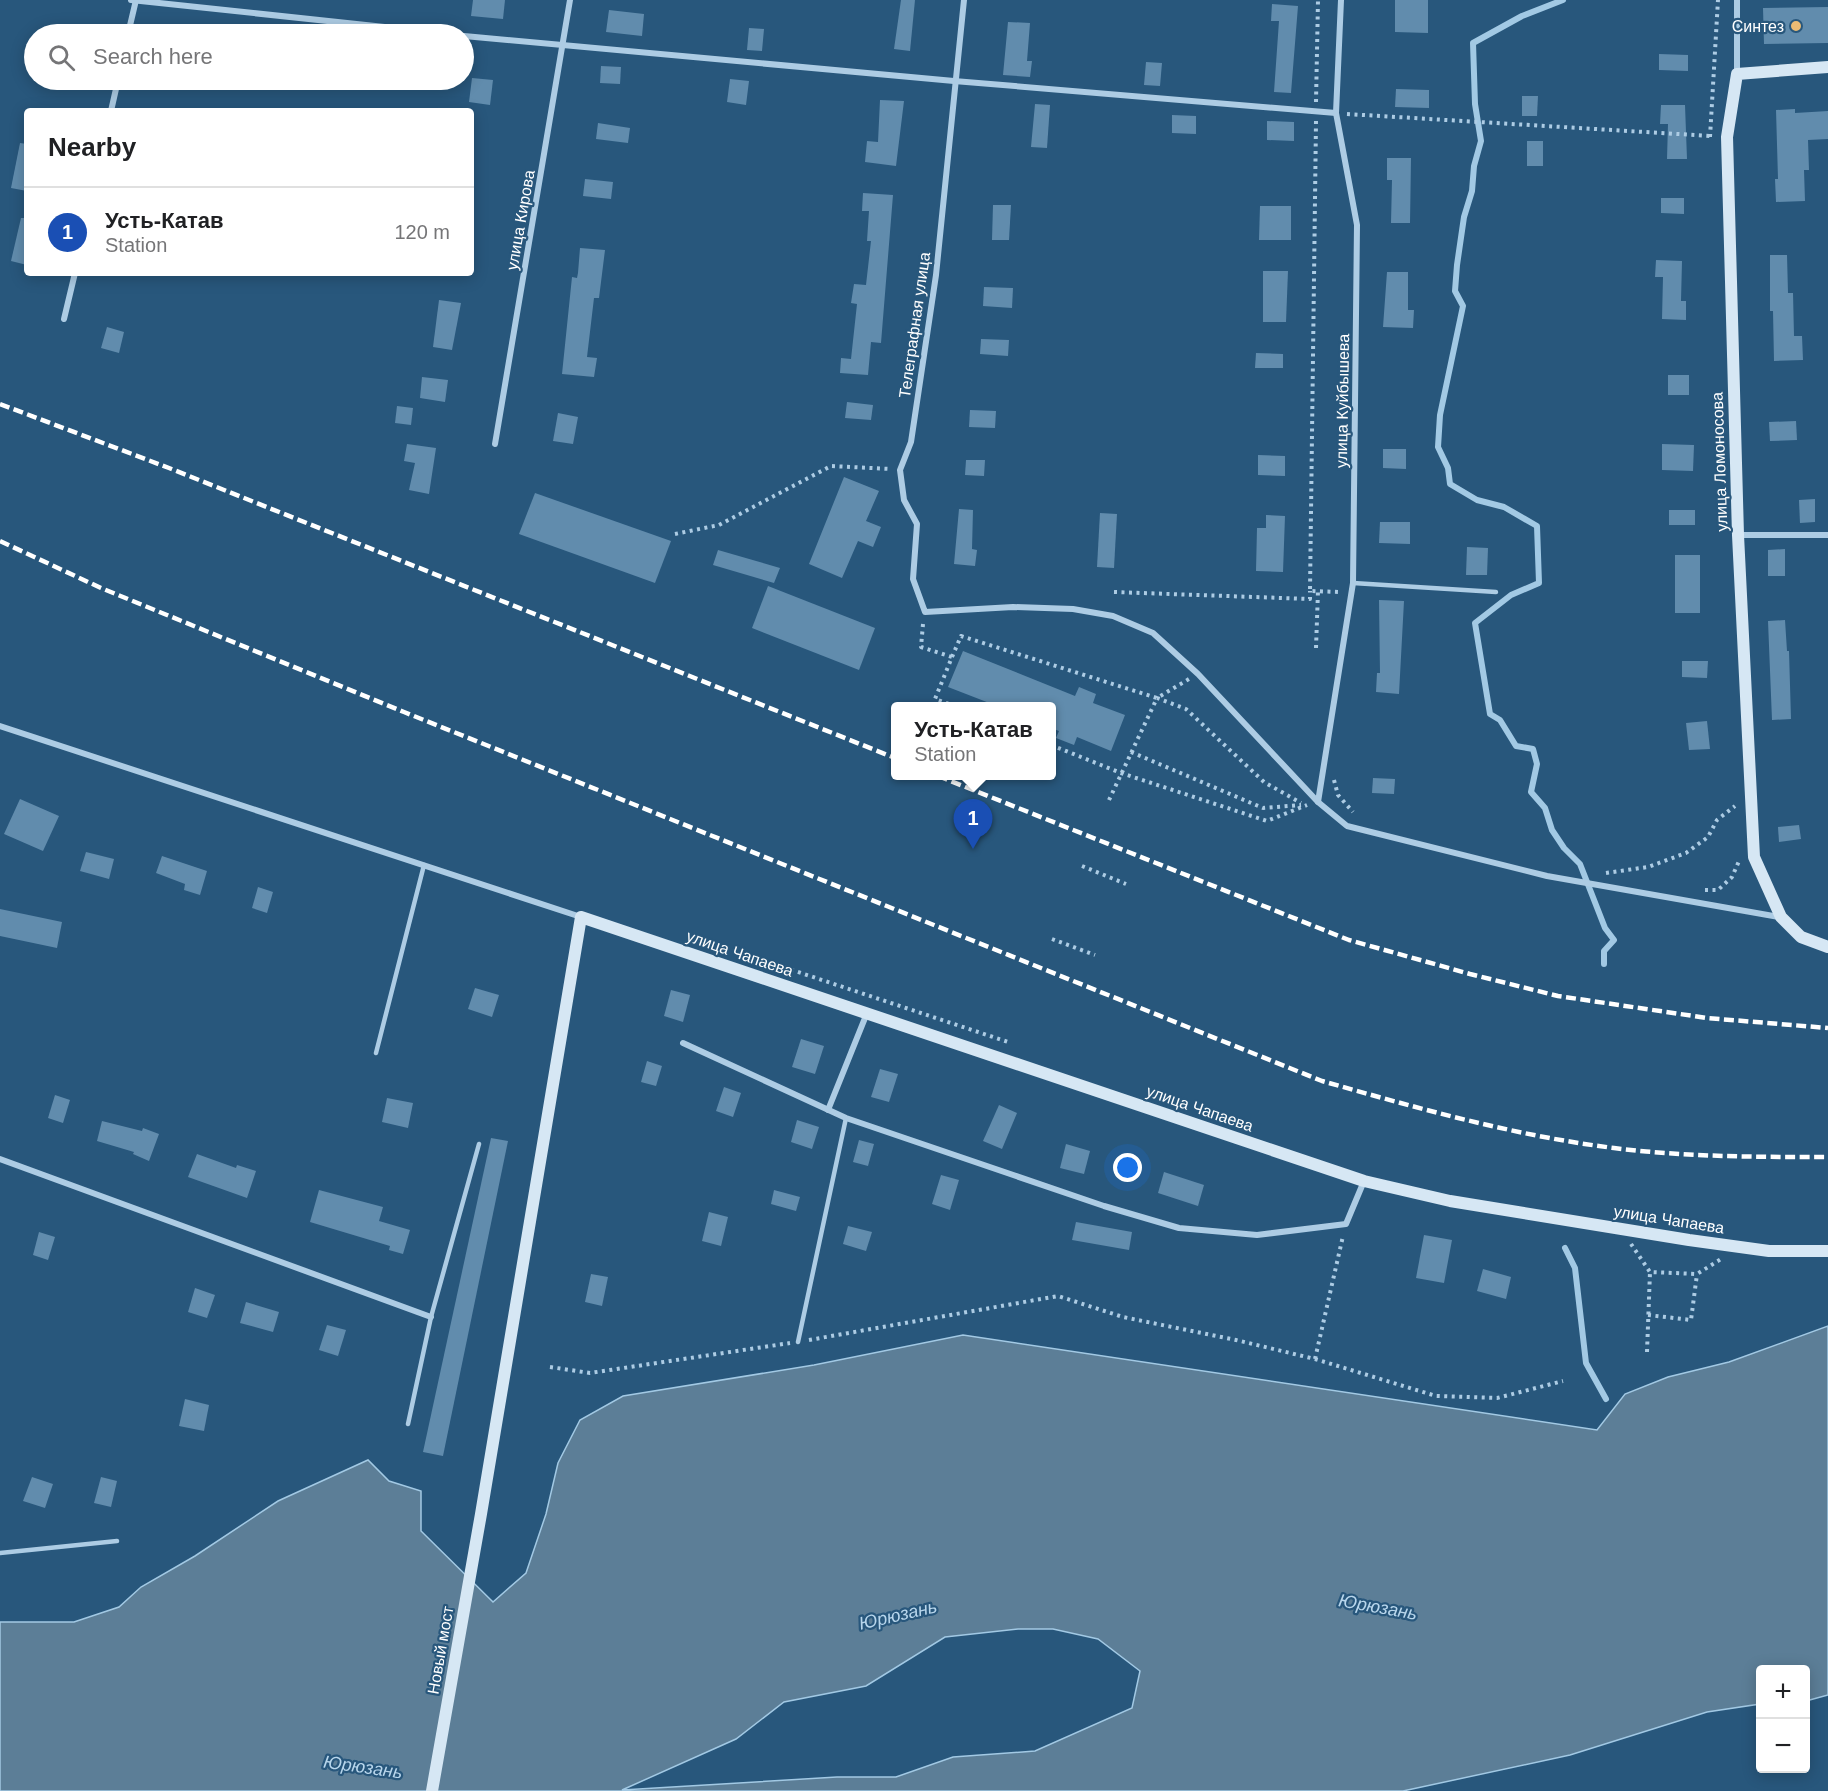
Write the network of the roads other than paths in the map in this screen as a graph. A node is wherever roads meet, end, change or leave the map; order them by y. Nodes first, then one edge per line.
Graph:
1 (131, 0) edge
2 (136, 0) edge
3 (570, 0) edge
4 (964, 0) edge
5 (1341, 0) edge
6 (1737, 0) edge
7 (130, 24) edge
8 (358, 24) edge
9 (474, 37) edge
10 (563, 47) junction
11 (1828, 67) edge
12 (1737, 74) junction
13 (954, 81) junction
14 (116, 90) edge
15 (112, 108) edge
16 (1336, 113) junction
17 (74, 276) edge
18 (64, 319) dead end
19 (495, 444) dead end
20 (1738, 535) junction
21 (1828, 535) edge
22 (1353, 583) junction
23 (1496, 592) dead end
24 (0, 726) edge
25 (1318, 802) junction
26 (424, 865) junction
27 (581, 917) junction
28 (1781, 917) junction
29 (1828, 947) edge
30 (867, 1013) junction
31 (683, 1043) dead end
32 (376, 1053) dead end
33 (828, 1110) junction
34 (846, 1118) junction
35 (479, 1144) dead end
36 (0, 1159) edge
37 (1364, 1181) junction
38 (1828, 1251) edge
39 (431, 1317) junction
40 (798, 1342) road end
41 (408, 1424) dead end
42 (117, 1541) dead end
43 (0, 1553) edge
44 (432, 1791) edge

1 - 2 street
2 - 7 street
2 - 8 street
3 - 10 street, улица Кирова
4 - 13 street, Телеграфная улица
5 - 16 street, улица Куйбышева
6 - 12 street, улица Ломоносова
9 - 10 street
10 - 13 street
10 - 19 street, улица Кирова
11 - 12 main road
12 - 20 main road, улица Ломоносова
13 - 16 street
13 - 25 street, Телеграфная улица
14 - 15 street
16 - 22 street, улица Куйбышева
17 - 18 street
20 - 21 street
20 - 28 main road, улица Ломоносова
22 - 23 lane
22 - 25 street, улица Куйбышева
24 - 26 street
25 - 28 street
26 - 27 street
26 - 32 lane
27 - 30 main road, улица Чапаева
27 - 44 main road, Новый мост
28 - 29 main road
30 - 33 street
30 - 37 main road, улица Чапаева
31 - 33 street
33 - 34 street
34 - 37 street
34 - 40 lane
35 - 39 lane
36 - 39 street
37 - 38 main road, улица Чапаева
39 - 41 lane
42 - 43 lane

